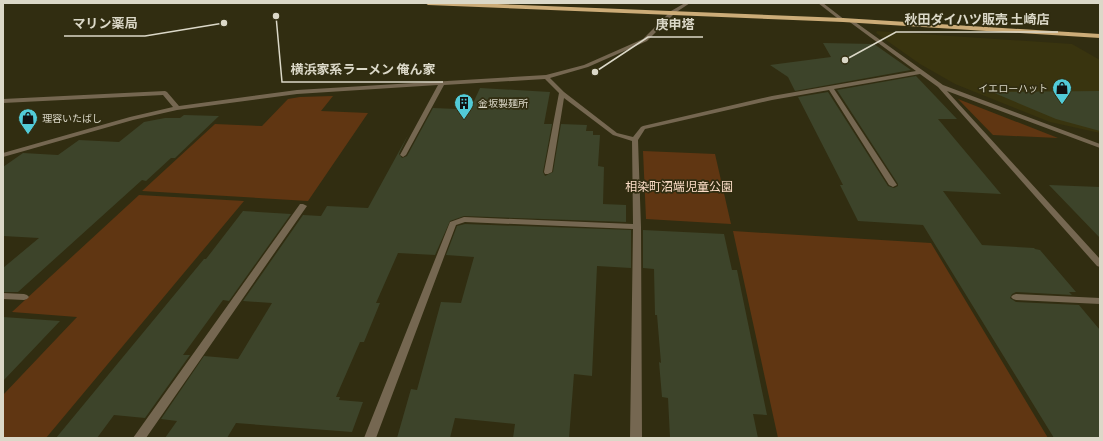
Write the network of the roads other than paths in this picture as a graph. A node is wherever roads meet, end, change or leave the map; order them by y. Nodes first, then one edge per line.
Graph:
1 (428, 3) edge
2 (688, 3) edge
3 (820, 3) edge
4 (673, 12) junction
5 (846, 20) junction
6 (1100, 36) edge
7 (921, 72) junction
8 (546, 76) junction
9 (442, 83) junction
10 (940, 86) junction
11 (831, 88) junction
12 (562, 93) junction
13 (3, 101) edge
14 (177, 108) junction
15 (635, 140) junction
16 (1100, 146) edge
17 (3, 155) edge
18 (403, 155) dead end
19 (548, 172) dead end
20 (893, 185) dead end
21 (303, 206) dead end
22 (637, 227) junction
23 (1100, 264) edge
24 (3, 296) edge
25 (1016, 297) dead end
26 (24, 298) dead end
27 (1100, 301) edge
28 (139, 438) edge
29 (370, 438) edge
30 (636, 438) edge

1 - 4 highway
2 - 4 street
3 - 5 street
4 - 5 highway
4 - 8 street
5 - 6 highway
5 - 7 street
7 - 10 street
7 - 11 street
8 - 9 street
8 - 12 street
9 - 14 street
9 - 18 street
10 - 16 street
10 - 23 street
11 - 15 street
11 - 20 street
12 - 15 street
12 - 19 street
13 - 14 street
14 - 17 street
15 - 22 street
21 - 28 street
22 - 29 street
22 - 30 street
24 - 26 street
25 - 27 street

